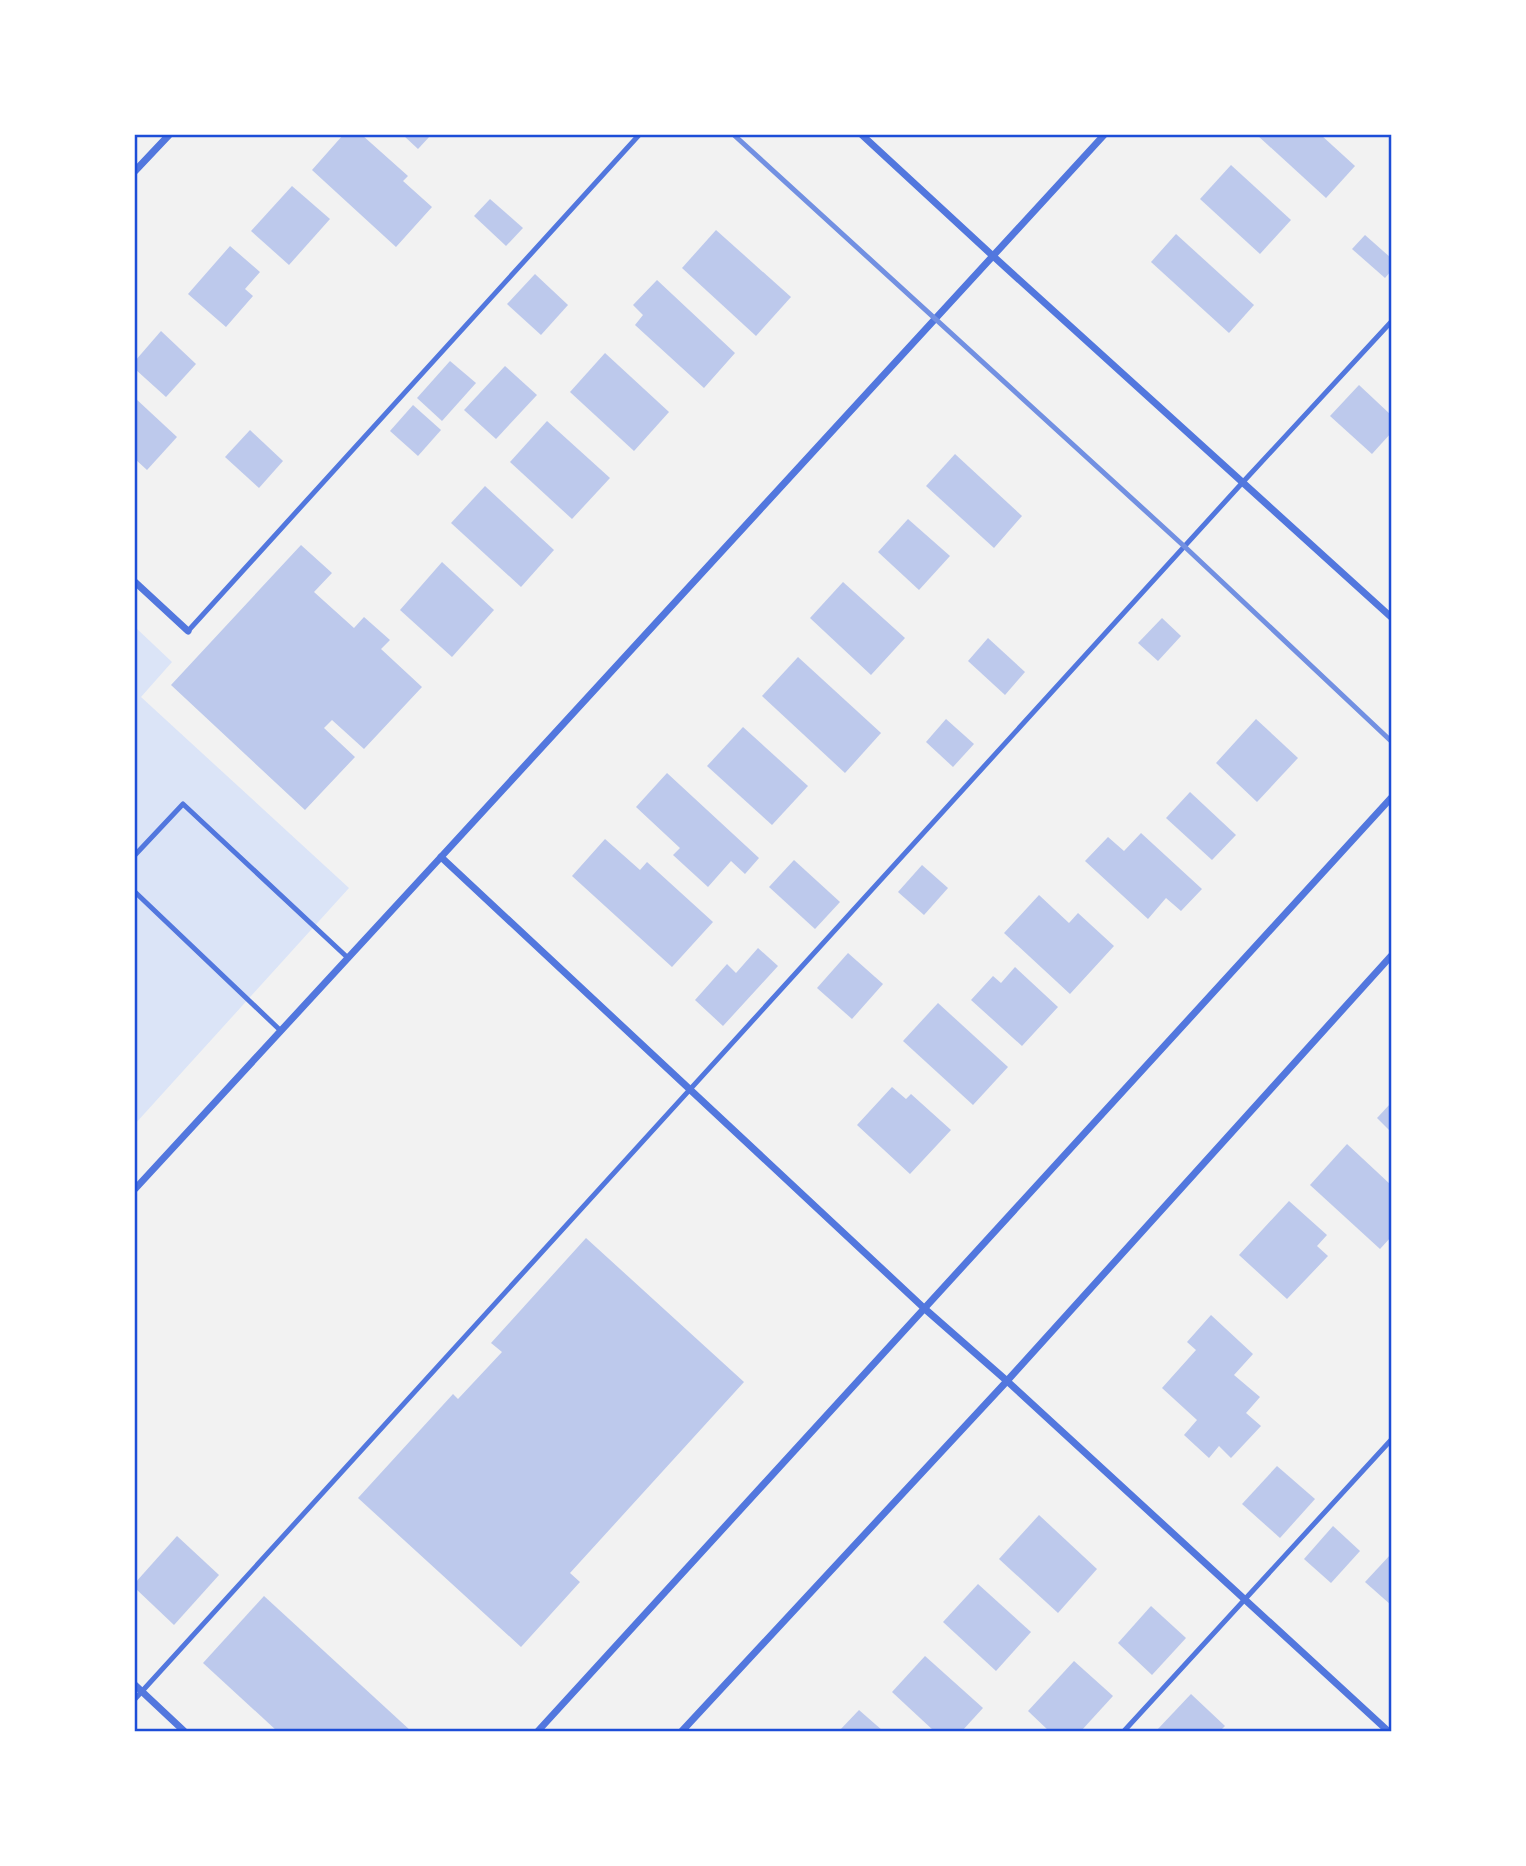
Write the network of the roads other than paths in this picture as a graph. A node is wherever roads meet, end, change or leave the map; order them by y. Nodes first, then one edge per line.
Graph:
1 (169, 135) edge
2 (639, 135) edge
3 (862, 135) edge
4 (1104, 135) edge
5 (135, 171) edge
6 (993, 256) junction
7 (1391, 322) edge
8 (1243, 482) junction
9 (135, 582) edge
10 (1391, 617) edge
11 (188, 631) joint
12 (1391, 798) edge
13 (135, 855) edge
14 (441, 857) junction
15 (135, 891) edge
16 (1391, 956) edge
17 (348, 958) junction
18 (281, 1031) junction
19 (689, 1089) junction
20 (135, 1189) edge
21 (925, 1309) junction
22 (1007, 1381) junction
23 (1391, 1440) edge
24 (1244, 1599) junction
25 (135, 1685) edge
26 (142, 1692) junction
27 (135, 1699) edge
28 (184, 1731) edge
29 (538, 1731) edge
30 (682, 1731) edge
31 (1124, 1731) edge
32 (1388, 1731) edge

1 - 5 street
2 - 11 lane
3 - 6 street
4 - 6 street
6 - 8 street
6 - 14 street
7 - 8 lane
8 - 10 street
8 - 19 lane
9 - 11 street
12 - 21 street
13 - 17 lane
14 - 17 street
14 - 19 street
15 - 18 lane
16 - 22 street
17 - 18 street
18 - 20 street
19 - 21 street
19 - 26 lane
21 - 22 street
21 - 29 street
22 - 24 street
22 - 30 street
23 - 24 lane
24 - 31 lane
24 - 32 street
25 - 26 street
26 - 27 lane
26 - 28 street

